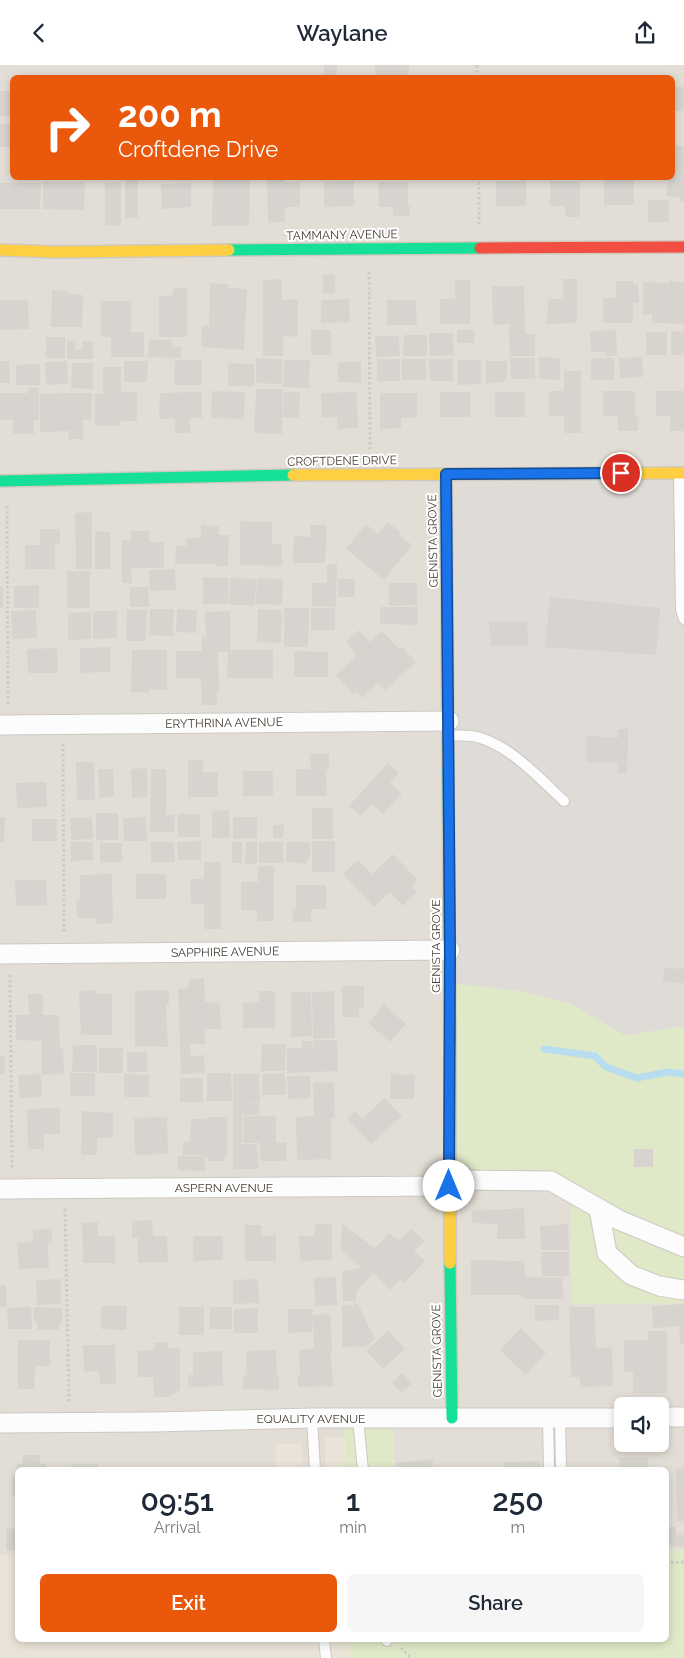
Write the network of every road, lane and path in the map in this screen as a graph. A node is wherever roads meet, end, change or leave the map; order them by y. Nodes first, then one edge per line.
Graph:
1 (478, 180) edge
2 (684, 247) edge
3 (368, 248) junction
4 (479, 248) junction
5 (0, 250) edge
6 (682, 473) edge
7 (370, 474) junction
8 (446, 474) junction
9 (3, 481) edge
10 (684, 619) edge
11 (4, 725) edge
12 (63, 725) junction
13 (448, 728) junction
14 (564, 801) dead end
15 (450, 950) junction
16 (5, 954) edge
17 (64, 954) junction
18 (449, 1183) junction
19 (6, 1189) edge
20 (65, 1189) junction
21 (599, 1209) junction
22 (684, 1247) edge
23 (684, 1290) edge
24 (614, 1417) edge
25 (669, 1417) edge
26 (684, 1417) edge
27 (312, 1418) junction
28 (452, 1418) junction
29 (554, 1418) junction
30 (358, 1419) junction
31 (69, 1422) junction
32 (0, 1423) edge
33 (315, 1467) edge
34 (363, 1467) edge
35 (549, 1467) edge
36 (561, 1467) edge
37 (684, 1562) edge
38 (669, 1563) edge
39 (324, 1642) edge
40 (326, 1658) edge

1 - 4 path
2 - 4 street, TAMMANY AVENUE
3 - 4 street, TAMMANY AVENUE
3 - 5 street, TAMMANY AVENUE
3 - 7 path
6 - 8 street, CROFTDENE DRIVE
6 - 10 lane
7 - 8 street, CROFTDENE DRIVE
7 - 9 street, CROFTDENE DRIVE
8 - 13 street, GENISTA GROVE
9 - 11 path
11 - 12 street, ERYTHRINA AVENUE
12 - 13 street, ERYTHRINA AVENUE
12 - 17 path
13 - 14 lane
13 - 15 street, GENISTA GROVE
15 - 17 street, SAPPHIRE AVENUE
15 - 18 street, GENISTA GROVE
16 - 17 street, SAPPHIRE AVENUE
16 - 19 path
18 - 20 street, ASPERN AVENUE
18 - 21 street, ASPERN AVENUE
18 - 28 street, GENISTA GROVE
19 - 20 street, ASPERN AVENUE
20 - 31 path
21 - 22 street, ASPERN AVENUE
21 - 23 street
24 - 29 street, EQUALITY AVENUE
25 - 26 street
27 - 30 street, EQUALITY AVENUE
27 - 31 street, EQUALITY AVENUE
27 - 33 lane
28 - 29 street, EQUALITY AVENUE
28 - 30 street, EQUALITY AVENUE
29 - 35 lane
29 - 36 lane
30 - 34 lane
31 - 32 street, EQUALITY AVENUE
37 - 38 path
39 - 40 lane

